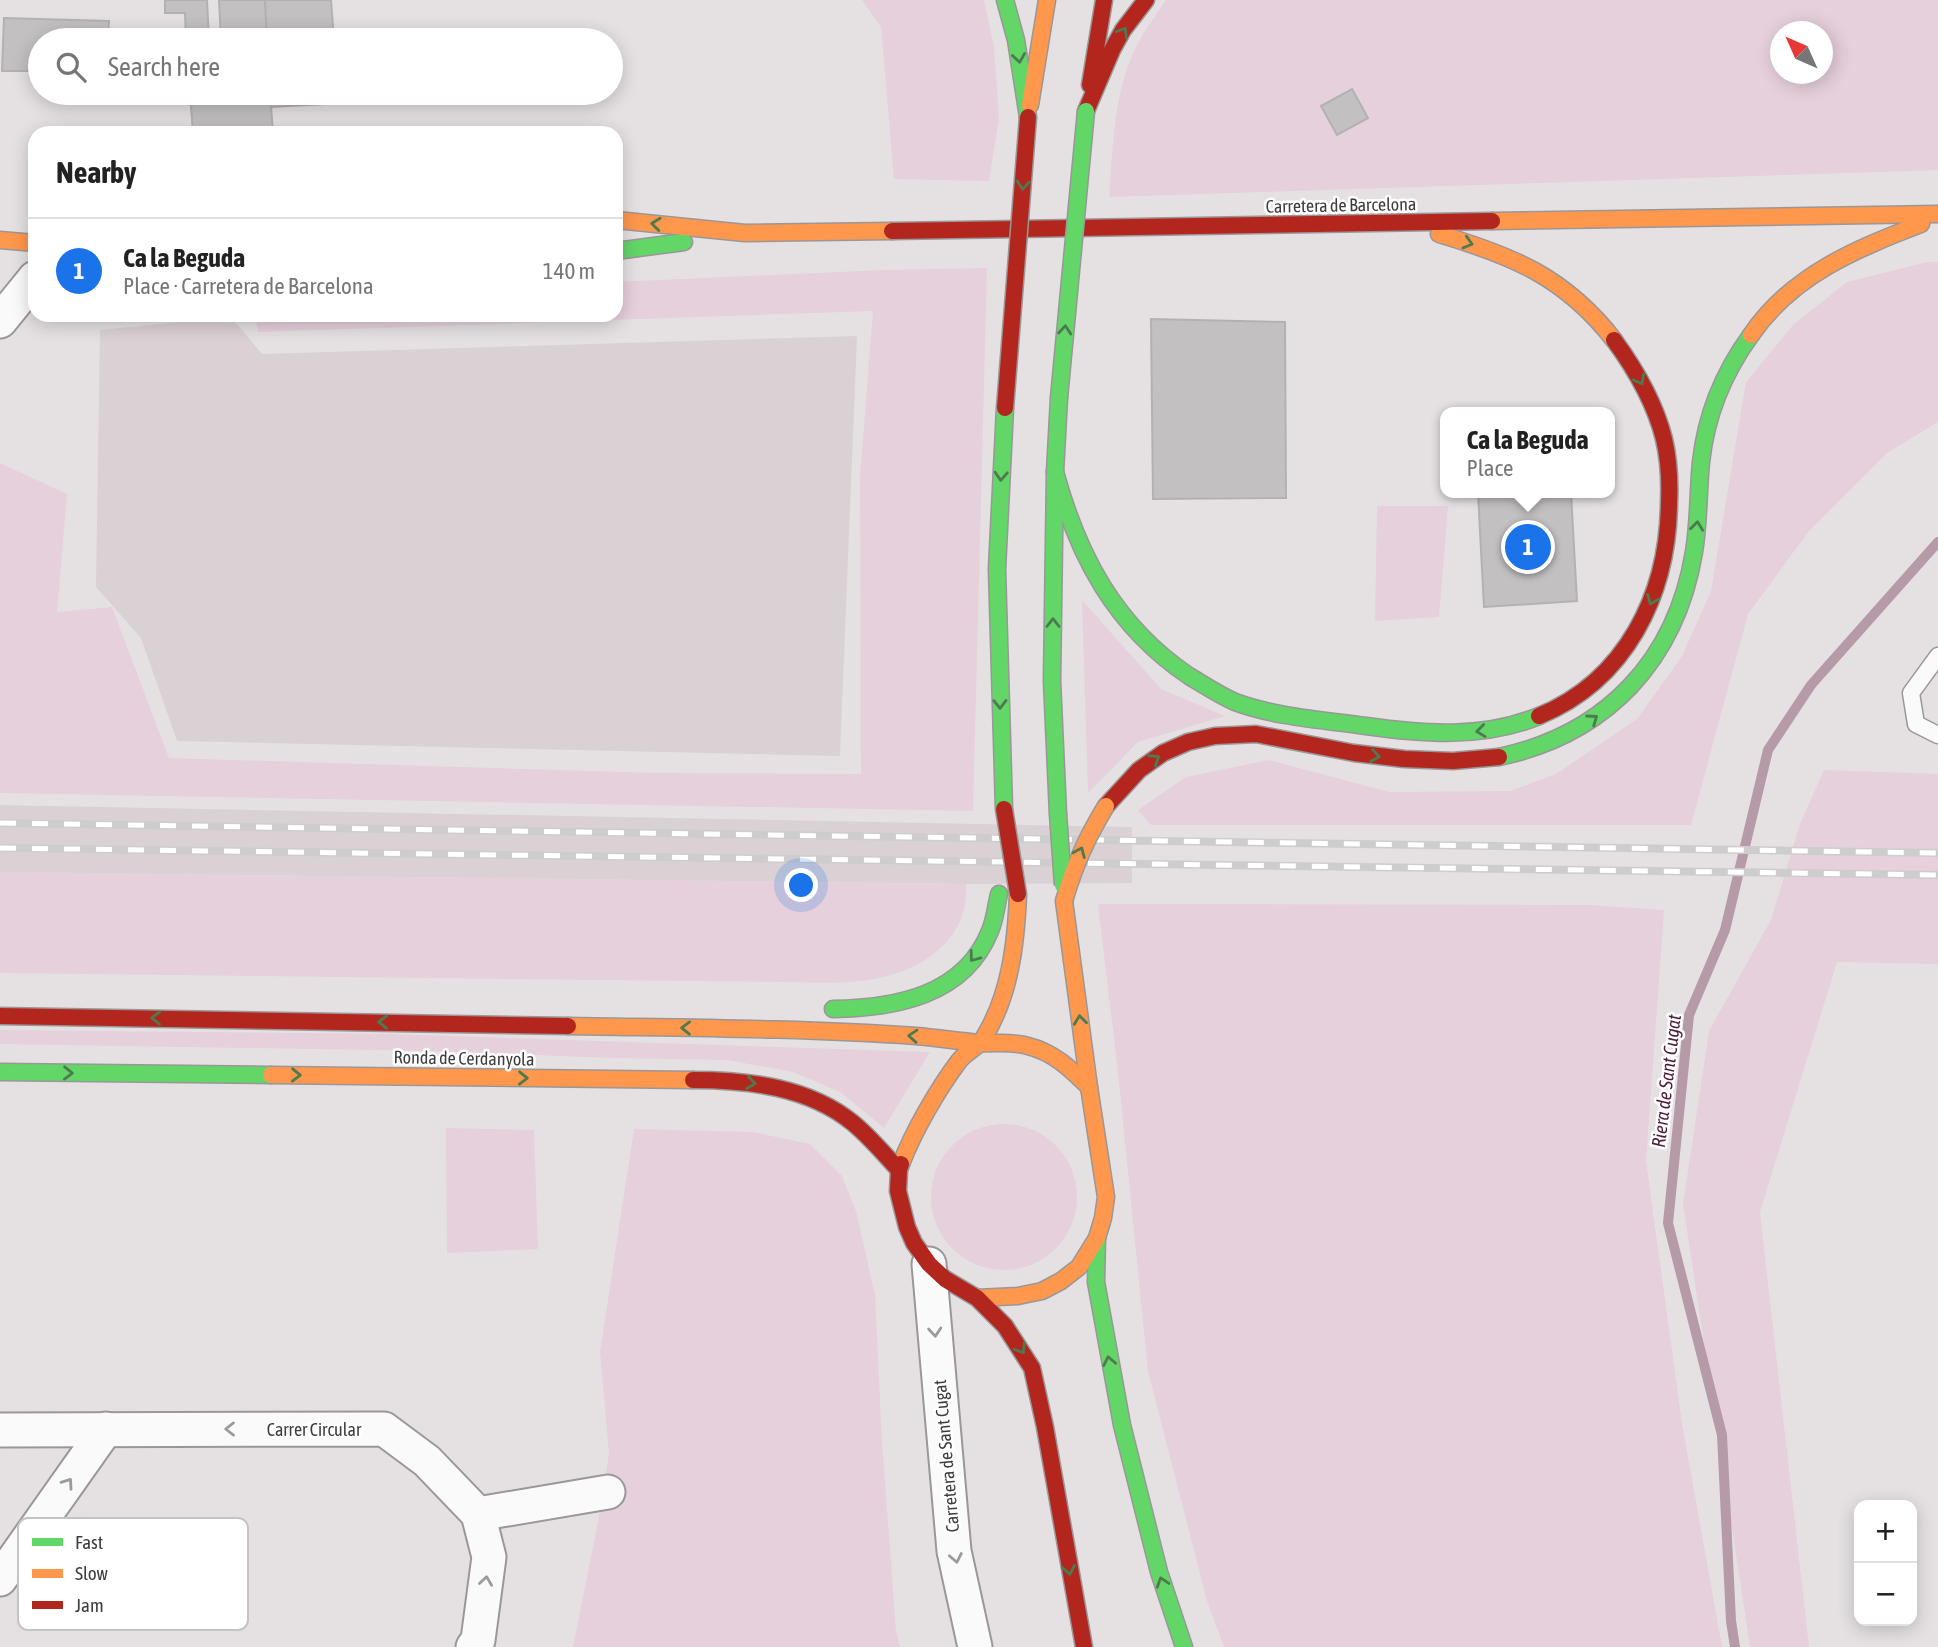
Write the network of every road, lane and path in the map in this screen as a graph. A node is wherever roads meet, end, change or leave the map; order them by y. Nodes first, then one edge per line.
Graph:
1 (1005, 0) edge
2 (1046, 0) edge
3 (1104, 0) edge
4 (1146, 0) edge
5 (1086, 111) junction
6 (1028, 117) junction
7 (1938, 216) edge
8 (623, 221) edge
9 (1402, 224) junction
10 (745, 233) junction
11 (0, 240) edge
12 (28, 242) edge
13 (623, 250) edge
14 (28, 275) edge
15 (0, 321) edge
16 (1055, 472) junction
17 (1938, 656) edge
18 (1938, 735) edge
19 (1004, 809) junction
20 (1064, 901) junction
21 (509, 1008) dead end
22 (816, 1009) dead end
23 (0, 1016) edge
24 (452, 1024) junction
25 (981, 1044) junction
26 (9, 1078) edge
27 (1089, 1087) junction
28 (899, 1170) junction
29 (1097, 1238) junction
30 (929, 1264) junction
31 (977, 1298) junction
32 (106, 1429) junction
33 (0, 1430) edge
34 (608, 1492) dead end
35 (478, 1514) junction
36 (43, 1518) edge
37 (18, 1554) edge
38 (0, 1579) edge
39 (473, 1647) edge
40 (975, 1647) edge
41 (1084, 1647) edge
42 (1184, 1647) edge

1 -> 6 main road
2 - 6 main road
3 - 5 main road
5 -> 4 main road
16 -> 5 main road, bridge
6 -> 19 main road, bridge
7 - 9 main road, Carretera de Barcelona
20 -> 7 main road, bridge
10 -> 8 main road, Carretera de Barcelona
9 - 10 main road, Carretera de Barcelona
9 -> 16 main road
10 - 13 main road, Carretera de Barcelona
11 - 12 main road
14 - 15 street
20 -> 16 main road, bridge
17 - 18 lane
19 -> 22 main road, bridge
19 - 25 main road, bridge
27 -> 20 main road
21 - 24 main road, Ronda de Cerdanyola
24 -> 23 main road, Ronda de Cerdanyola
25 -> 24 main road, Ronda de Cerdanyola
25 - 27 main road
25 - 28 main road
26 -> 28 main road, Ronda de Cerdanyola
27 - 29 main road
28 - 30 main road
29 - 31 main road
42 -> 29 main road
30 - 31 main road
30 -> 40 street, Carretera de Sant Cugat
31 -> 41 main road
32 - 33 street, Carrer Circular
35 -> 32 street, Carrer Circular
36 -> 32 street
34 - 35 street
39 -> 35 street, Carrer Circular
38 -> 37 street

